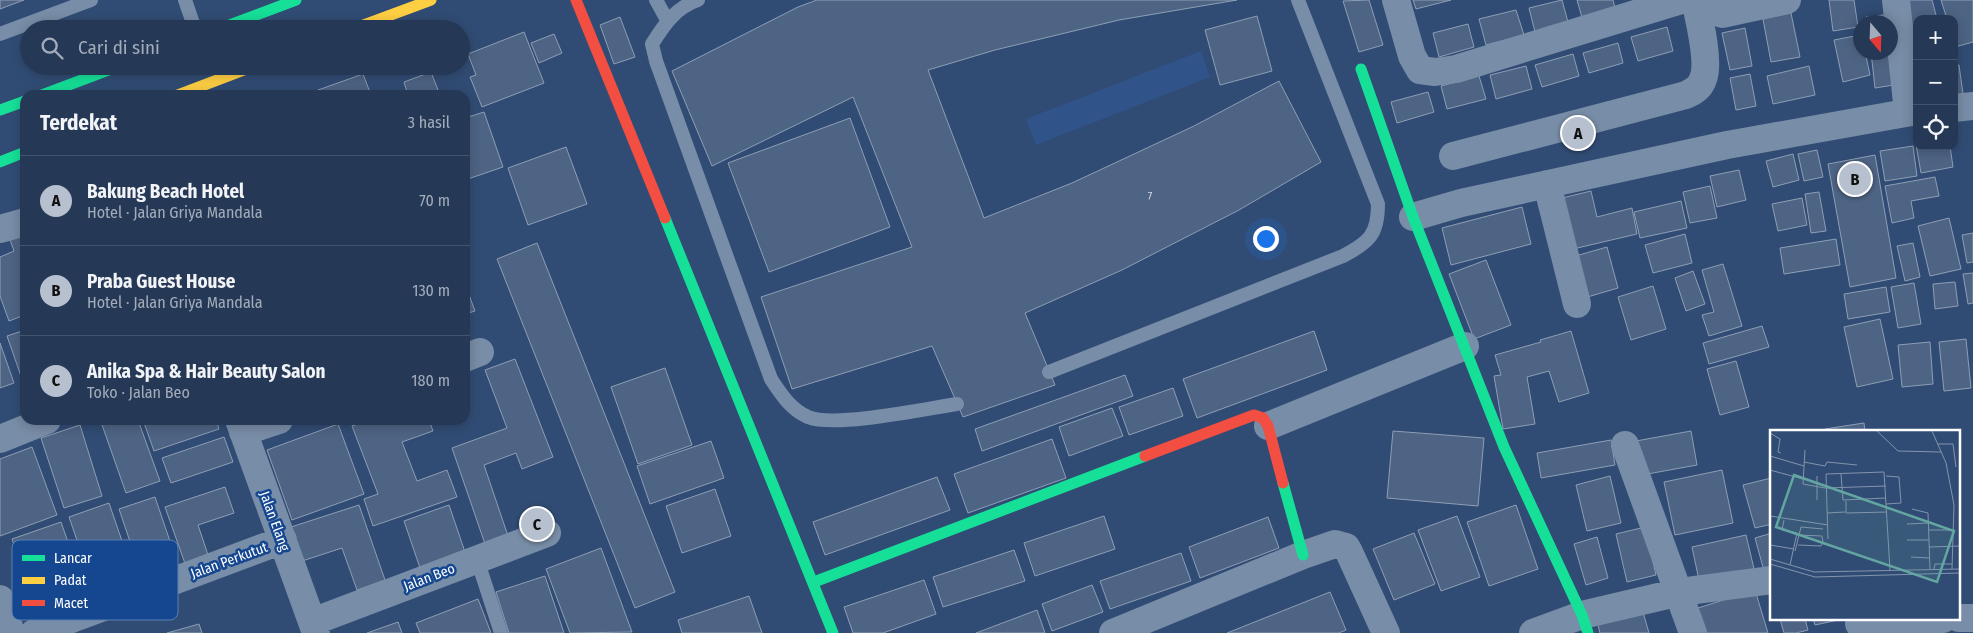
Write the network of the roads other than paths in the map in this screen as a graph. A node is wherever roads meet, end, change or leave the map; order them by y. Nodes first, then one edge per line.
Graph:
1 (91, 0) edge
2 (185, 0) edge
3 (250, 0) edge
4 (296, 0) edge
5 (431, 0) edge
6 (576, 0) edge
7 (656, 0) edge
8 (698, 0) edge
9 (1298, 0) edge
10 (1396, 0) edge
11 (1681, 0) edge
12 (1695, 0) edge
13 (1787, 0) edge
14 (1896, 0) edge
15 (1721, 7) edge
16 (256, 15) junction
17 (37, 20) edge
18 (192, 20) edge
19 (243, 20) edge
20 (377, 20) edge
21 (667, 20) junction
22 (20, 27) edge
23 (0, 34) edge
24 (1361, 69) dead end
25 (95, 75) edge
26 (214, 75) edge
27 (231, 75) edge
28 (216, 81) junction
29 (55, 90) edge
30 (192, 90) edge
31 (20, 103) edge
32 (1973, 106) edge
33 (1958, 108) edge
34 (0, 110) edge
35 (1912, 112) edge
36 (20, 154) edge
37 (1453, 156) dead end
38 (0, 162) edge
39 (1547, 184) junction
40 (1413, 216) junction
41 (20, 223) edge
42 (0, 229) edge
43 (1577, 304) dead end
44 (1464, 346) junction
45 (1049, 372) dead end
46 (957, 404) dead end
47 (35, 425) edge
48 (241, 426) edge
49 (1268, 426) junction
50 (0, 439) edge
51 (1625, 445) dead end
52 (547, 533) dead end
53 (282, 540) junction
54 (1303, 555) junction
55 (477, 560) junction
56 (178, 579) edge
57 (1770, 580) edge
58 (814, 582) junction
59 (1680, 592) junction
60 (0, 599) edge
61 (1960, 618) edge
62 (1973, 618) edge
63 (69, 620) edge
64 (1929, 620) edge
65 (1585, 624) edge
66 (1860, 625) edge
67 (314, 627) edge
68 (11, 633) edge
69 (34, 633) edge
70 (501, 633) edge
71 (833, 633) edge
72 (1113, 633) edge
73 (1386, 633) edge
74 (1533, 633) edge
75 (1693, 633) edge

1 - 17 lane
2 - 18 lane
3 - 16 lane
4 - 16 street
5 - 20 street
6 - 58 street
7 - 21 lane
8 - 21 lane
9 - 45 lane
10 - 11 street
12 - 37 street
13 - 15 street
14 - 35 street
16 - 19 street
21 - 46 lane
22 - 23 lane
24 - 40 street
25 - 29 street
26 - 28 lane
27 - 28 street
28 - 30 street
31 - 34 street
32 - 33 street
35 - 39 street
36 - 38 street
39 - 40 street
39 - 43 street
40 - 44 street
41 - 42 street
44 - 49 street
44 - 65 street
47 - 50 street
48 - 53 street, Jalan Elang
49 - 54 street
49 - 58 street
51 - 59 street
52 - 55 street, Jalan Beo
53 - 56 street, Jalan Perkutut
53 - 67 street, Jalan Elang
54 - 72 street
54 - 73 street
55 - 67 street, Jalan Beo
55 - 70 lane
57 - 59 street
58 - 71 street
59 - 65 street
59 - 75 street
60 - 68 street
61 - 62 street
63 - 69 street, Jalan Perkutut
64 - 66 street
65 - 74 street

